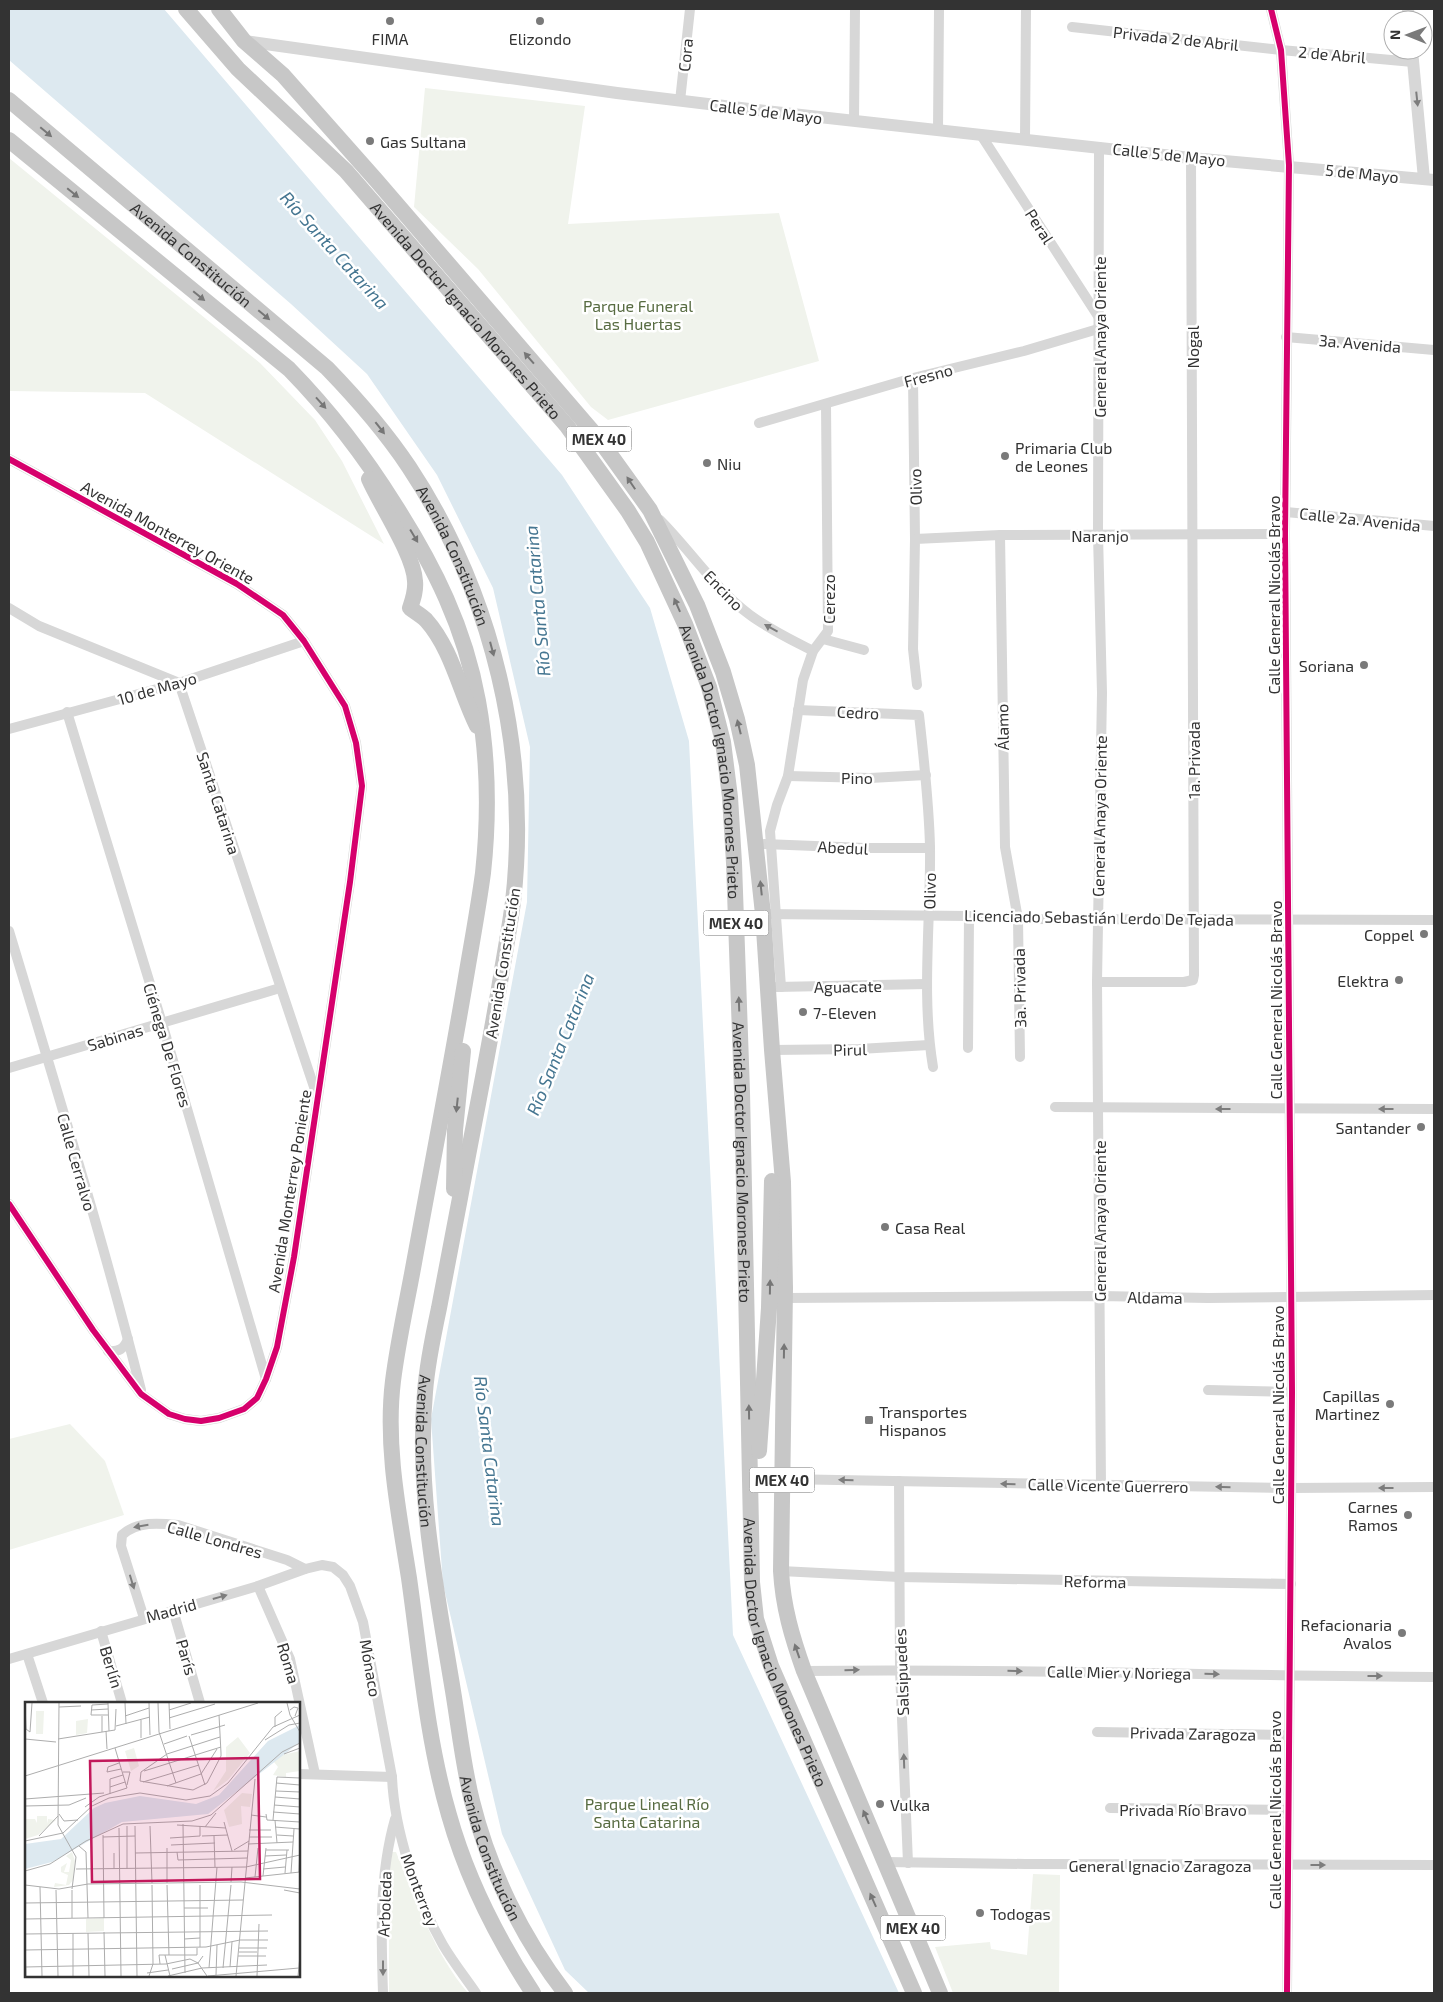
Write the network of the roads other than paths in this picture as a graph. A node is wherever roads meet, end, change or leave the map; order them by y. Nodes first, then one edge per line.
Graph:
1 (186, 9) edge
2 (219, 9) edge
3 (690, 9) edge
4 (855, 9) edge
5 (939, 9) edge
6 (1026, 9) edge
7 (1271, 9) edge
8 (1072, 27) dead end
9 (244, 41) junction
10 (1281, 50) junction
11 (1383, 55) edge
12 (1413, 60) edge
13 (9, 100) edge
14 (680, 101) junction
15 (854, 121) junction
16 (938, 130) junction
17 (981, 135) junction
18 (1025, 139) junction
19 (9, 140) edge
20 (1099, 147) junction
21 (1191, 158) junction
22 (1289, 165) junction
23 (1429, 180) edge
24 (1098, 317) junction
25 (1098, 329) junction
26 (1286, 337) junction
27 (1434, 350) edge
28 (913, 378) junction
29 (826, 404) junction
30 (759, 423) dead end
31 (361, 453) junction
32 (9, 459) edge
33 (650, 510) junction
34 (1286, 512) junction
35 (1434, 526) edge
36 (1285, 534) junction
37 (1000, 535) junction
38 (1098, 535) junction
39 (1194, 536) junction
40 (916, 539) junction
41 (9, 608) edge
42 (823, 640) junction
43 (304, 641) junction
44 (864, 650) dead end
45 (814, 651) junction
46 (179, 683) junction
47 (916, 686) dead end
48 (798, 710) junction
49 (67, 712) junction
50 (919, 715) joint
51 (9, 729) edge
52 (483, 738) junction
53 (926, 775) junction
54 (788, 776) junction
55 (763, 844) junction
56 (930, 848) junction
57 (769, 914) junction
58 (929, 915) junction
59 (969, 916) junction
60 (1018, 918) junction
61 (1098, 918) junction
62 (1194, 918) junction
63 (1289, 918) junction
64 (1434, 920) edge
65 (9, 932) edge
66 (1097, 982) junction
67 (927, 984) junction
68 (774, 986) junction
69 (280, 988) junction
70 (461, 1005) junction
71 (162, 1023) junction
72 (929, 1045) junction
73 (968, 1048) dead end
74 (772, 1050) junction
75 (47, 1057) junction
76 (1020, 1058) dead end
77 (932, 1067) dead end
78 (9, 1068) edge
79 (775, 1078) junction
80 (318, 1100) junction
81 (1055, 1107) dead end
82 (1099, 1108) junction
83 (1290, 1109) junction
84 (1434, 1109) edge
85 (9, 1204) edge
86 (454, 1229) junction
87 (1434, 1295) edge
88 (1100, 1296) junction
89 (1291, 1297) junction
90 (785, 1298) junction
91 (128, 1339) junction
92 (108, 1351) junction
93 (266, 1379) junction
94 (1208, 1390) dead end
95 (1292, 1392) junction
96 (142, 1394) junction
97 (782, 1479) junction
98 (899, 1481) junction
99 (1101, 1486) junction
100 (1434, 1487) edge
101 (1291, 1488) junction
102 (750, 1528) junction
103 (333, 1567) joint
104 (305, 1569) junction
105 (781, 1571) junction
106 (899, 1576) junction
107 (1291, 1584) junction
108 (258, 1586) junction
109 (173, 1610) junction
110 (144, 1618) junction
111 (101, 1631) junction
112 (27, 1654) junction
113 (9, 1659) edge
114 (900, 1670) junction
115 (804, 1671) junction
116 (1289, 1676) junction
117 (1434, 1677) edge
118 (43, 1702) edge
119 (122, 1702) edge
120 (200, 1702) edge
121 (299, 1702) edge
122 (300, 1705) edge
123 (1097, 1732) dead end
124 (1288, 1735) junction
125 (300, 1774) edge
126 (315, 1774) junction
127 (392, 1777) junction
128 (1110, 1808) dead end
129 (1287, 1810) junction
130 (396, 1815) junction
131 (885, 1862) junction
132 (908, 1862) junction
133 (1287, 1865) junction
134 (1434, 1865) edge
135 (383, 1993) edge
136 (476, 1993) edge
137 (533, 1993) edge
138 (565, 1993) edge
139 (914, 1993) edge
140 (940, 1993) edge
141 (1287, 1993) edge

102 -> 1 highway, Avenida Doctor Ignacio Morones Prieto / MEX 40
2 - 9 highway, Avenida Doctor Ignacio Morones Prieto / MEX 40
3 - 14 street, Cora
4 - 15 street
5 - 16 street
6 - 18 street
7 - 10 street, Calle General Nicolás Bravo
8 - 10 street, Privada 2 de Abril
9 - 14 street, Calle 5 de Mayo
33 -> 9 highway, Avenida Doctor Ignacio Morones Prieto / MEX 40
10 - 11 street, 2 de Abril
10 - 22 street, Calle General Nicolás Bravo
12 -> 23 street
13 -> 86 highway, Avenida Constitución
14 - 15 street, Calle 5 de Mayo
15 - 16 street, Calle 5 de Mayo
16 - 17 street, Calle 5 de Mayo
17 - 18 street, Calle 5 de Mayo
17 - 24 street, Peral
18 - 20 street, Calle 5 de Mayo
19 -> 31 highway, Avenida Constitución
20 - 21 street, Calle 5 de Mayo
20 - 24 street, General Anaya Oriente
21 - 22 street, Calle 5 de Mayo
21 - 39 street, Nogal
22 - 23 street, 5 de Mayo
22 - 26 street, Calle General Nicolás Bravo
24 - 25 street, General Anaya Oriente
25 - 28 street, Fresno
25 - 38 street, General Anaya Oriente
26 - 27 street, 3a. Avenida
26 - 34 street, Calle General Nicolás Bravo
28 - 29 street, Fresno
28 - 40 street, Olivo
29 - 30 street, Fresno
29 - 42 street, Cerezo
31 -> 52 highway, Avenida Constitución
31 - 52 highway
32 - 43 street, Avenida Monterrey Oriente
45 -> 33 street, Encino
55 -> 33 highway, Avenida Doctor Ignacio Morones Prieto / MEX 40
34 - 35 street, Calle 2a. Avenida
34 - 36 street, Calle General Nicolás Bravo
36 - 39 street, Naranjo
36 - 63 street, Calle General Nicolás Bravo
37 - 38 street, Naranjo
37 - 40 street, Naranjo
37 - 60 street, Álamo
38 - 39 street, Naranjo
38 - 61 street, General Anaya Oriente
39 - 62 street, 1a. Privada
40 - 47 street, Olivo
41 - 46 street
42 - 44 street
42 - 45 street, Cerezo
43 - 46 street, 10 de Mayo
43 - 80 street, Avenida Monterrey Poniente
45 - 48 street, Cerezo
46 - 49 street, 10 de Mayo
46 - 69 street, Santa Catarina
48 - 50 street, Cedro
48 - 54 street, Cerezo
49 - 51 street, 10 de Mayo
49 - 71 street, Ciénega De Flores
50 - 53 street, Olivo
52 - 70 highway, Avenida Constitución
53 - 54 street, Pino
53 - 56 street, Olivo
54 - 55 street, Cerezo
55 - 56 street, Abedul
55 - 57 highway, Avenida Doctor Ignacio Morones Prieto / MEX 40
56 - 58 street, Olivo
57 - 58 street, Licenciado Sebastián Lerdo De Tejada
57 - 68 highway, Avenida Doctor Ignacio Morones Prieto / MEX 40
58 - 59 street, Licenciado Sebastián Lerdo De Tejada
58 - 67 street, Olivo
59 - 60 street, Licenciado Sebastián Lerdo De Tejada
59 - 73 street
60 - 61 street, Licenciado Sebastián Lerdo De Tejada
60 - 76 street, 3a. Privada
61 - 62 street, Licenciado Sebastián Lerdo De Tejada
61 - 66 street, General Anaya Oriente
62 - 63 street, Licenciado Sebastián Lerdo De Tejada
62 - 66 street, 1a. Privada
63 - 64 street, Licenciado Sebastián Lerdo De Tejada
63 - 83 street, Calle General Nicolás Bravo
65 - 75 street, Calle Cerralvo
66 - 82 street, General Anaya Oriente
67 - 68 street, Aguacate
67 - 72 street, Olivo
68 - 74 highway, Avenida Doctor Ignacio Morones Prieto / MEX 40
69 - 71 street, Sabinas
69 - 80 street, Santa Catarina
70 -> 86 highway
70 - 137 highway, Avenida Constitución
71 - 75 street, Sabinas
71 - 93 street, Ciénega De Flores
72 - 74 street, Pirul
72 - 77 street, Olivo
74 - 79 highway, Avenida Doctor Ignacio Morones Prieto / MEX 40
75 - 78 street, Sabinas
75 - 91 street, Calle Cerralvo
79 - 90 highway, Avenida Doctor Ignacio Morones Prieto / MEX 40
102 -> 79 highway
80 - 93 street, Avenida Monterrey Poniente
81 - 82 street
83 -> 82 street
82 - 88 street, General Anaya Oriente
84 -> 83 street
83 - 89 street, Calle General Nicolás Bravo
85 - 92 street, Avenida Monterrey Poniente
86 - 138 highway, Avenida Constitución
87 - 89 street, Aldama
88 - 89 street, Aldama
88 - 90 street, Aldama
88 - 99 street, General Anaya Oriente
89 - 95 street, Calle General Nicolás Bravo
97 -> 90 highway, Avenida Doctor Ignacio Morones Prieto / MEX 40
91 - 92 street
91 - 96 street, Calle Cerralvo
92 - 96 street, Avenida Monterrey Poniente
93 - 96 street, Avenida Monterrey Poniente
94 - 95 street
95 - 101 street, Calle General Nicolás Bravo
98 -> 97 street, Calle Vicente Guerrero
97 - 105 highway, Avenida Doctor Ignacio Morones Prieto / MEX 40
99 -> 98 street, Calle Vicente Guerrero
98 - 106 street, Salsipuedes
101 -> 99 street, Calle Vicente Guerrero
100 -> 101 street, Calle Vicente Guerrero
101 - 107 street, Calle General Nicolás Bravo
139 -> 102 highway, Avenida Doctor Ignacio Morones Prieto / MEX 40
103 - 104 street, Madrid
103 - 127 street, Mónaco
104 - 108 street, Madrid
104 -> 110 street, Calle Londres
105 - 106 street, Reforma
115 -> 105 highway, Avenida Doctor Ignacio Morones Prieto / MEX 40
106 - 107 street, Reforma
106 - 114 street, Salsipuedes
107 - 116 street, Calle General Nicolás Bravo
109 -> 108 street, Madrid
108 - 121 street, Roma
109 - 110 street, Madrid
109 - 120 street, París
110 - 111 street, Madrid
111 - 112 street, Madrid
111 - 119 street, Berlín
112 - 113 street, Madrid
112 - 118 street
115 -> 114 street, Calle Mier y Noriega
114 -> 116 street, Calle Mier y Noriega
132 -> 114 street, Salsipuedes
131 -> 115 highway, Avenida Doctor Ignacio Morones Prieto / MEX 40
116 -> 117 street, Calle Mier y Noriega
116 - 124 street, Calle General Nicolás Bravo
122 - 126 street, Roma
123 - 124 street, Privada Zaragoza
124 - 129 street, Calle General Nicolás Bravo
125 - 126 street
126 - 127 street
127 - 130 street, Monterrey
128 - 129 street, Privada Río Bravo
129 - 133 street, Calle General Nicolás Bravo
130 -> 135 street, Arboleda
130 - 136 street, Monterrey
131 - 132 street, General Ignacio Zaragoza
131 - 140 highway, Avenida Doctor Ignacio Morones Prieto / MEX 40
132 - 133 street, General Ignacio Zaragoza
133 -> 134 street, General Ignacio Zaragoza
133 - 141 street, Calle General Nicolás Bravo

